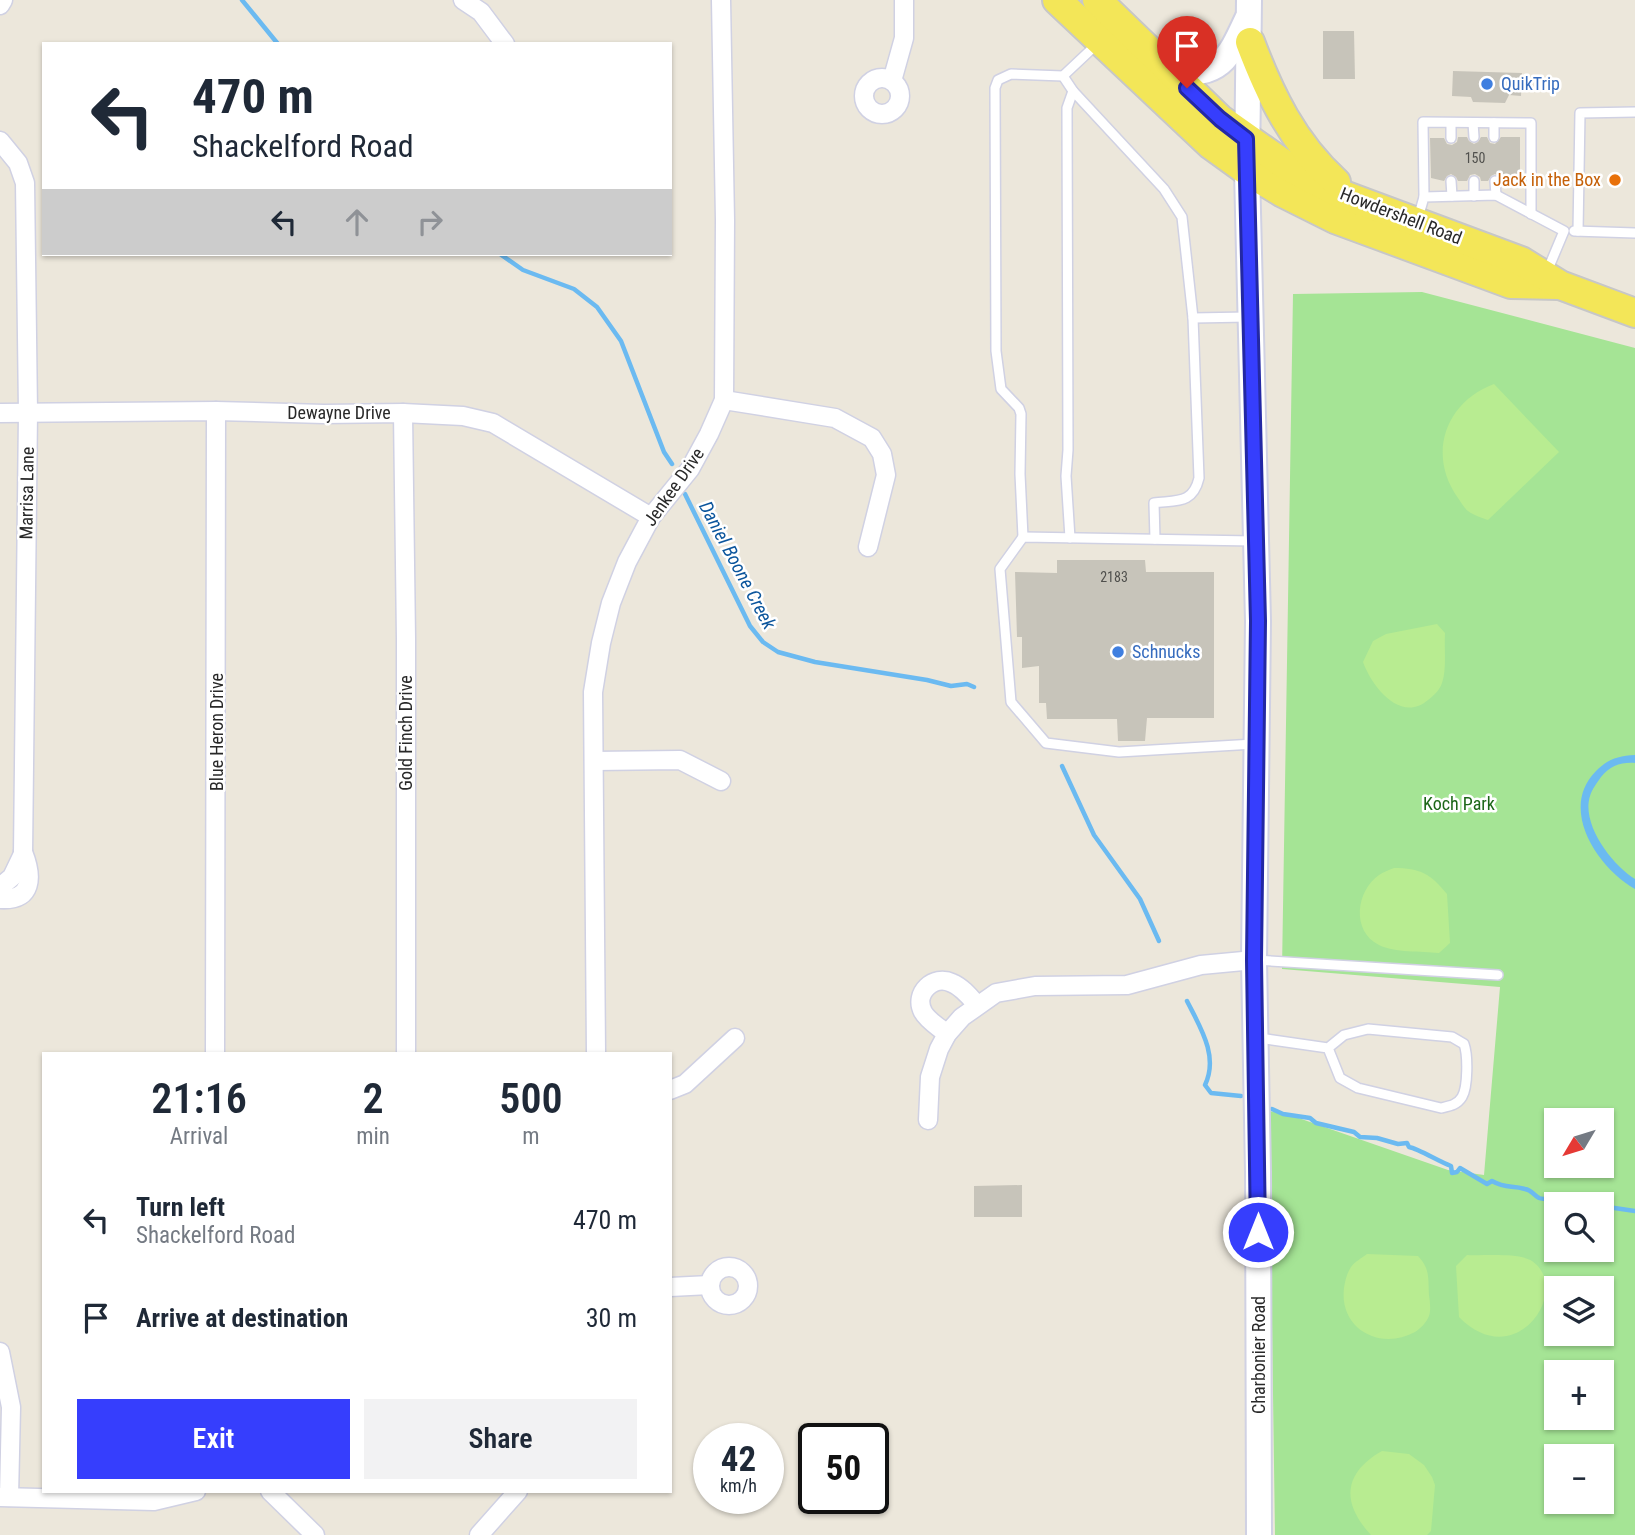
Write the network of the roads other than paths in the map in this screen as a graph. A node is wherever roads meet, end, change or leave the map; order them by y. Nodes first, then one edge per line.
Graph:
1 (3, 0) edge
2 (463, 0) edge
3 (721, 0) edge
4 (904, 0) edge
5 (1058, 0) edge
6 (1097, 0) edge
7 (0, 5) edge
8 (1250, 19) edge
9 (1101, 40) junction
10 (504, 42) edge
11 (1171, 73) junction
12 (1063, 76) junction
13 (892, 81) dead end
14 (1073, 91) junction
15 (1635, 112) edge
16 (1451, 122) junction
17 (1494, 122) junction
18 (1473, 123) junction
19 (1474, 137) dead end
20 (1494, 137) dead end
21 (1451, 138) dead end
22 (1246, 139) junction
23 (0, 141) edge
24 (1247, 171) junction
25 (1451, 181) dead end
26 (1474, 181) dead end
27 (1495, 181) dead end
28 (1496, 195) junction
29 (1452, 196) junction
30 (1474, 196) junction
31 (1353, 198) junction
32 (1421, 209) junction
33 (1531, 214) junction
34 (1564, 230) junction
35 (1578, 231) junction
36 (1635, 233) edge
37 (1553, 280) junction
38 (1635, 313) edge
39 (1249, 317) junction
40 (1193, 318) junction
41 (724, 400) junction
42 (216, 411) junction
43 (0, 412) edge
44 (28, 412) junction
45 (403, 413) junction
46 (651, 517) junction
47 (1023, 537) junction
48 (1070, 538) junction
49 (1155, 539) junction
50 (1256, 541) junction
51 (868, 547) dead end
52 (1256, 744) junction
53 (594, 761) junction
54 (721, 781) dead end
55 (23, 852) junction
56 (0, 887) edge
57 (0, 899) edge
58 (1254, 960) junction
59 (1498, 975) dead end
60 (977, 1004) junction
61 (947, 1034) junction
62 (1257, 1037) junction
63 (735, 1038) dead end
64 (1328, 1048) junction
65 (215, 1052) edge
66 (406, 1052) edge
67 (596, 1052) edge
68 (672, 1089) edge
69 (928, 1120) dead end
70 (710, 1285) dead end
71 (672, 1287) edge
72 (0, 1352) edge
73 (188, 1493) edge
74 (272, 1493) edge
75 (517, 1493) edge
76 (4, 1497) edge
77 (315, 1535) edge
78 (480, 1535) edge
79 (1259, 1535) edge

1 - 7 street
2 - 10 street
3 - 41 street, Jenkee Drive
4 - 13 street
5 - 9 main road, Howdershell Road
6 - 11 main road, Howdershell Road
8 - 11 main road
8 - 22 main road, Charbonier Road
8 - 31 main road
9 - 12 lane
9 - 24 main road, Howdershell Road
11 - 22 main road, Howdershell Road
12 - 14 lane
12 - 47 lane
14 - 40 lane
14 - 48 lane
15 - 35 lane
16 - 18 lane
16 - 21 lane
16 - 32 lane
17 - 18 lane
17 - 20 lane
17 - 33 lane
18 - 19 lane
22 - 24 main road, Charbonier Road
22 - 31 main road, Howdershell Road
23 - 44 street, Marrisa Lane
24 - 37 main road, Howdershell Road
24 - 39 main road, Charbonier Road
25 - 29 lane
26 - 30 lane
27 - 28 lane
28 - 30 lane
28 - 33 lane
29 - 30 lane
29 - 32 lane
31 - 32 main road, Howdershell Road
32 - 37 main road, Howdershell Road
33 - 34 lane
34 - 35 lane
34 - 37 lane
35 - 36 lane
37 - 38 main road, Howdershell Road
39 - 40 lane
39 - 50 main road, Charbonier Road
40 - 49 lane
41 - 46 street, Jenkee Drive
41 - 51 street
42 - 44 street, Dewayne Drive
42 - 45 street, Dewayne Drive
42 - 65 street, Blue Heron Drive
43 - 44 street, Dewayne Drive
44 - 55 street, Marrisa Lane
45 - 46 street, Dewayne Drive
45 - 66 street, Gold Finch Drive
46 - 53 street, Jenkee Drive
47 - 48 lane
47 - 52 lane
48 - 49 lane
49 - 50 lane
50 - 52 main road, Charbonier Road
52 - 58 main road, Charbonier Road
53 - 54 street
53 - 67 street, Jenkee Drive
55 - 56 street, Marrisa Lane
55 - 57 street, Marrisa Lane
58 - 59 lane
58 - 60 street
58 - 62 main road, Charbonier Road
60 - 61 street
60 - 61 street
61 - 69 street
62 - 64 lane
62 - 79 main road, Charbonier Road
63 - 68 street
64 - 64 lane
70 - 71 street
72 - 76 street
73 - 76 street
74 - 77 street
75 - 78 street

